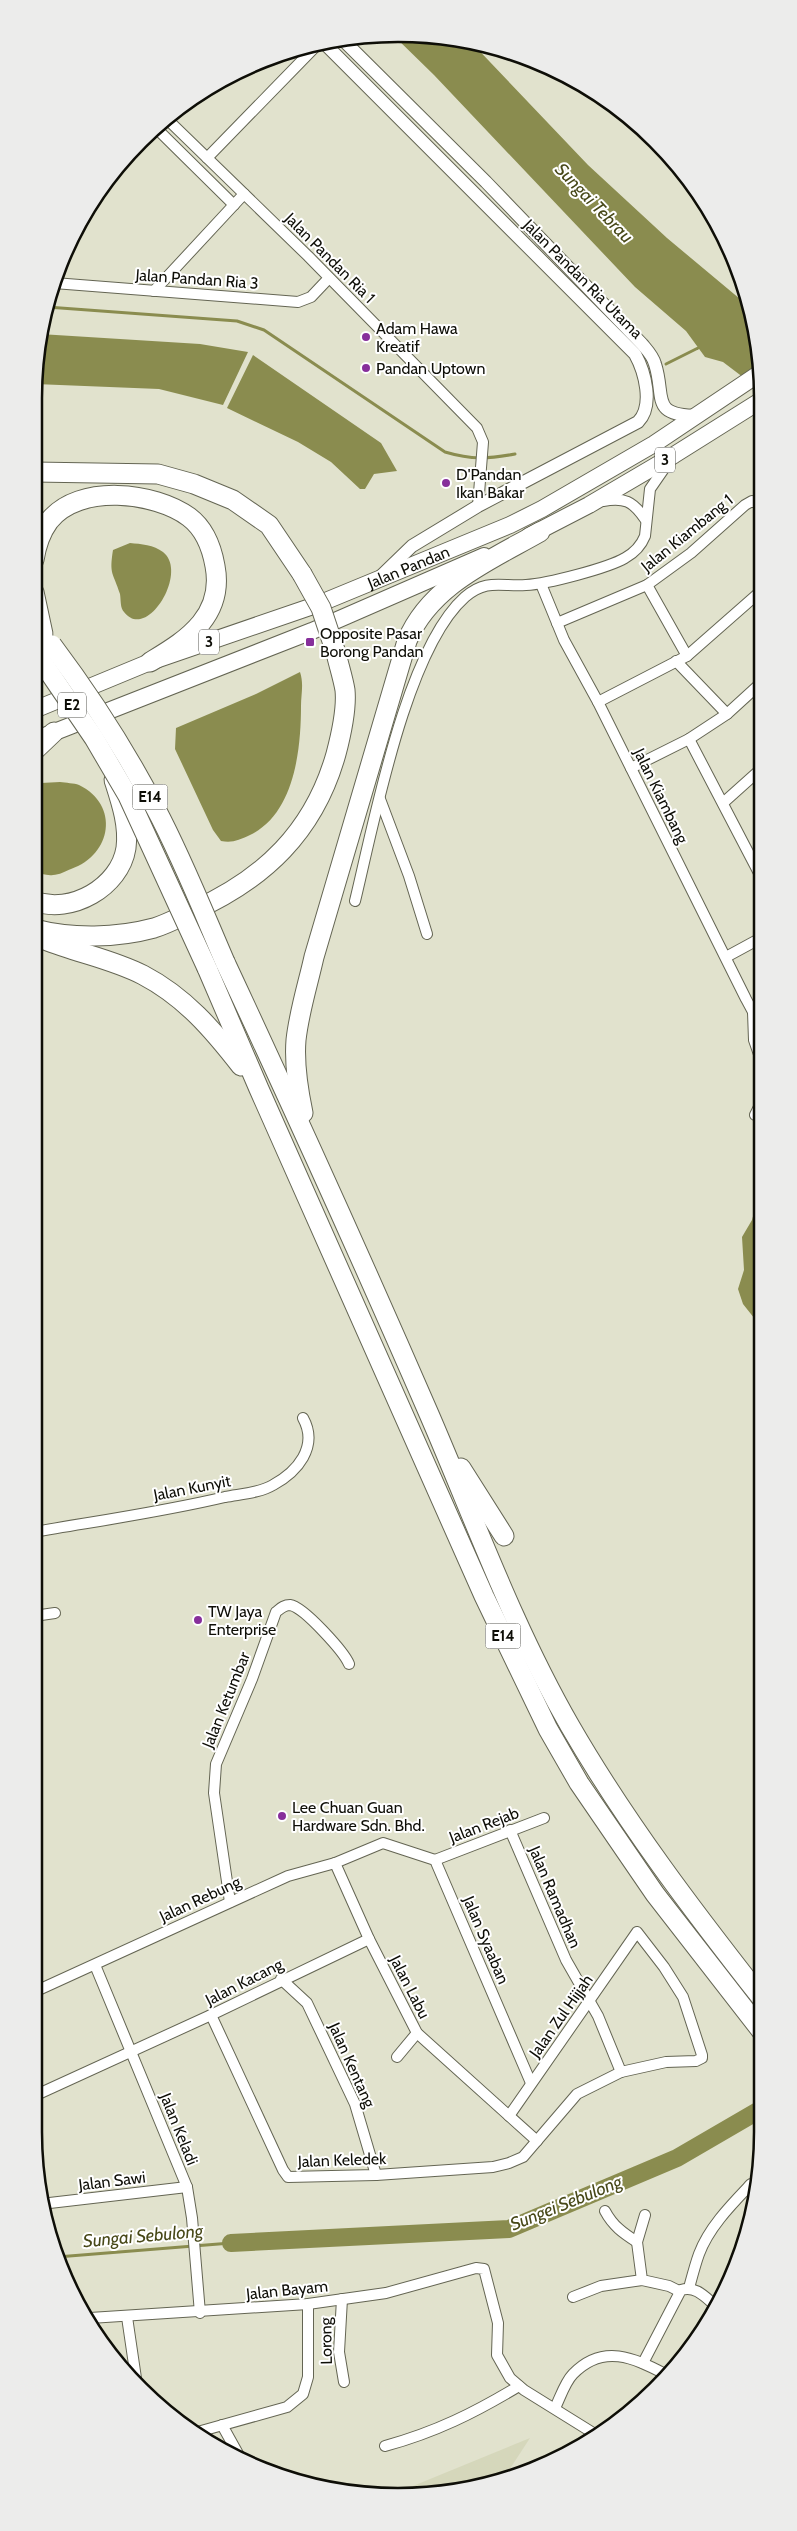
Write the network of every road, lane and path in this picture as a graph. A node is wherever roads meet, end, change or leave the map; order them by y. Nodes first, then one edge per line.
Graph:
1 (349, 46) edge
2 (331, 49) edge
3 (308, 55) edge
4 (172, 124) edge
5 (161, 133) edge
6 (207, 158) junction
7 (244, 194) junction
8 (234, 205) junction
9 (329, 278) junction
10 (61, 284) edge
11 (154, 291) junction
12 (614, 314) junction
13 (604, 324) junction
14 (754, 377) edge
15 (652, 391) junction
16 (754, 405) edge
17 (698, 416) junction
18 (674, 455) junction
19 (42, 472) edge
20 (754, 504) edge
21 (589, 505) junction
22 (478, 506) junction
23 (645, 519) junction
24 (540, 532) junction
25 (42, 534) edge
26 (376, 581) junction
27 (541, 584) junction
28 (647, 585) junction
29 (754, 596) edge
30 (557, 623) junction
31 (42, 639) edge
32 (42, 640) edge
33 (687, 656) junction
34 (150, 662) junction
35 (676, 662) junction
36 (754, 689) edge
37 (598, 702) junction
38 (42, 707) edge
39 (727, 714) junction
40 (54, 732) junction
41 (42, 737) edge
42 (689, 739) junction
43 (42, 743) edge
44 (108, 762) junction
45 (630, 768) junction
46 (754, 775) edge
47 (380, 799) junction
48 (723, 804) junction
49 (754, 853) edge
50 (355, 901) dead end
51 (42, 902) edge
52 (42, 931) edge
53 (427, 934) dead end
54 (42, 939) edge
55 (754, 942) edge
56 (726, 957) junction
57 (754, 1006) edge
58 (258, 1089) junction
59 (308, 1142) junction
60 (304, 1418) dead end
61 (430, 1418) junction
62 (42, 1531) edge
63 (504, 1536) dead end
64 (55, 1613) dead end
65 (42, 1615) edge
66 (349, 1664) dead end
67 (544, 1818) dead end
68 (510, 1830) junction
69 (435, 1860) junction
70 (335, 1863) junction
71 (230, 1902) junction
72 (637, 1932) joint
73 (369, 1939) junction
74 (95, 1965) junction
75 (281, 1979) junction
76 (42, 1988) edge
77 (754, 1988) edge
78 (589, 2001) junction
79 (211, 2015) junction
80 (754, 2021) edge
81 (417, 2034) junction
82 (132, 2051) junction
83 (397, 2057) dead end
84 (620, 2072) junction
85 (531, 2083) junction
86 (42, 2092) edge
87 (508, 2116) junction
88 (537, 2141) junction
89 (376, 2175) junction
90 (750, 2185) edge
91 (187, 2187) junction
92 (49, 2203) edge
93 (605, 2211) dead end
94 (645, 2214) dead end
95 (637, 2242) junction
96 (642, 2280) junction
97 (684, 2290) junction
98 (573, 2297) dead end
99 (342, 2299) junction
100 (711, 2302) edge
101 (308, 2304) junction
102 (200, 2313) junction
103 (127, 2316) junction
104 (95, 2318) edge
105 (643, 2363) junction
106 (134, 2368) edge
107 (661, 2372) edge
108 (344, 2382) dead end
109 (519, 2386) junction
110 (555, 2408) junction
111 (222, 2425) junction
112 (203, 2430) edge
113 (591, 2432) edge
114 (385, 2446) dead end
115 (235, 2449) edge

1 - 12 street, Jalan Pandan Ria Utama
2 - 13 street, Jalan Pandan Ria Utama
3 - 6 street
4 - 6 street, Jalan Pandan Ria 1
5 - 8 street
6 - 7 street, Jalan Pandan Ria 1
7 - 8 street
7 - 9 street, Jalan Pandan Ria 1
8 - 11 street
9 - 11 street, Jalan Pandan Ria 3
9 - 22 street, Jalan Pandan Ria 1
10 - 11 street, Jalan Pandan Ria 3
12 - 13 street
12 - 15 street, Jalan Pandan Ria Utama
13 - 15 street, Jalan Pandan Ria Utama
14 - 17 highway, Jalan Pandan / 3
15 - 17 street, Jalan Pandan Ria Utama
15 - 22 street, Jalan Pandan Ria Utama
16 - 18 highway, Jalan Pandan / 3
17 - 26 highway, Jalan Pandan / 3
18 - 21 highway, Jalan Pandan / 3
18 - 23 street
19 - 52 highway, bridge
20 - 28 street, Jalan Kiambang 1
21 - 23 street
21 - 24 highway, Jalan Pandan / 3
22 - 26 street, Jalan Pandan Ria Utama
23 - 27 street
24 - 40 highway, Jalan Pandan / 3
24 - 59 highway
25 - 34 highway
26 - 34 highway, Jalan Pandan / 3
27 - 30 street, Jalan Kiambang
27 - 47 street
28 - 30 street, Jalan Kiambang 1
28 - 33 street
29 - 33 street
30 - 37 street, Jalan Kiambang
31 - 59 highway, E14, bridge
32 - 44 highway, E2, bridge
33 - 35 street
34 - 38 highway, Jalan Pandan / 3
35 - 37 street
35 - 39 street
36 - 39 street
37 - 45 street, Jalan Kiambang
39 - 42 street
40 - 41 highway, Jalan Pandan / 3
40 - 43 highway
42 - 45 street
42 - 48 street
44 - 51 highway, bridge
44 - 58 highway, E14, bridge
45 - 56 street, Jalan Kiambang
46 - 48 street
47 - 50 street
47 - 53 street
48 - 49 street
54 - 58 highway
55 - 56 street
56 - 57 street, Jalan Kiambang
58 - 80 highway, E14
59 - 61 highway, E14
60 - 62 street, Jalan Kunyit
61 - 63 highway
61 - 77 highway, E14
64 - 65 street
66 - 71 street, Jalan Ketumbar
67 - 68 street, Jalan Rejab
68 - 69 street, Jalan Rejab
68 - 78 street, Jalan Ramadhan
69 - 70 street, Jalan Rebung
69 - 85 street, Jalan Syaaban
70 - 71 street, Jalan Rebung
70 - 73 street, Jalan Labu
71 - 74 street, Jalan Rebung
72 - 78 street, Jalan Zul Hijjah
72 - 84 street, Jalan Keledek
73 - 75 street, Jalan Kacang
73 - 81 street, Jalan Labu
74 - 76 street, Jalan Rebung
74 - 82 street, Jalan Keladi
75 - 79 street, Jalan Kacang
75 - 89 street, Jalan Kentang
78 - 84 street, Jalan Ramadhan
78 - 85 street, Jalan Zul Hijjah
79 - 82 street, Jalan Kacang
79 - 89 street, Jalan Keledek
81 - 83 street
81 - 87 street, Jalan Labu
82 - 86 street, Jalan Kacang
82 - 91 street, Jalan Keladi
84 - 88 street, Jalan Keledek
85 - 87 street, Jalan Zul Hijjah
87 - 88 street, Jalan Labu
88 - 89 street, Jalan Keledek
90 - 97 street
91 - 92 street, Jalan Sawi
91 - 102 street, Jalan Keladi
93 - 95 street
94 - 95 street
95 - 96 street
96 - 97 street
96 - 98 street
97 - 100 street
97 - 105 street
99 - 101 street, Jalan Bayam
99 - 108 street, Lorong
99 - 109 street, Jalan Bayam
101 - 102 street, Jalan Bayam
101 - 111 street
102 - 103 street, Jalan Bayam
103 - 104 street, Jalan Bayam
103 - 106 street
105 - 107 street
105 - 110 street
109 - 110 street
109 - 114 street
110 - 113 street
111 - 112 street
111 - 115 street

